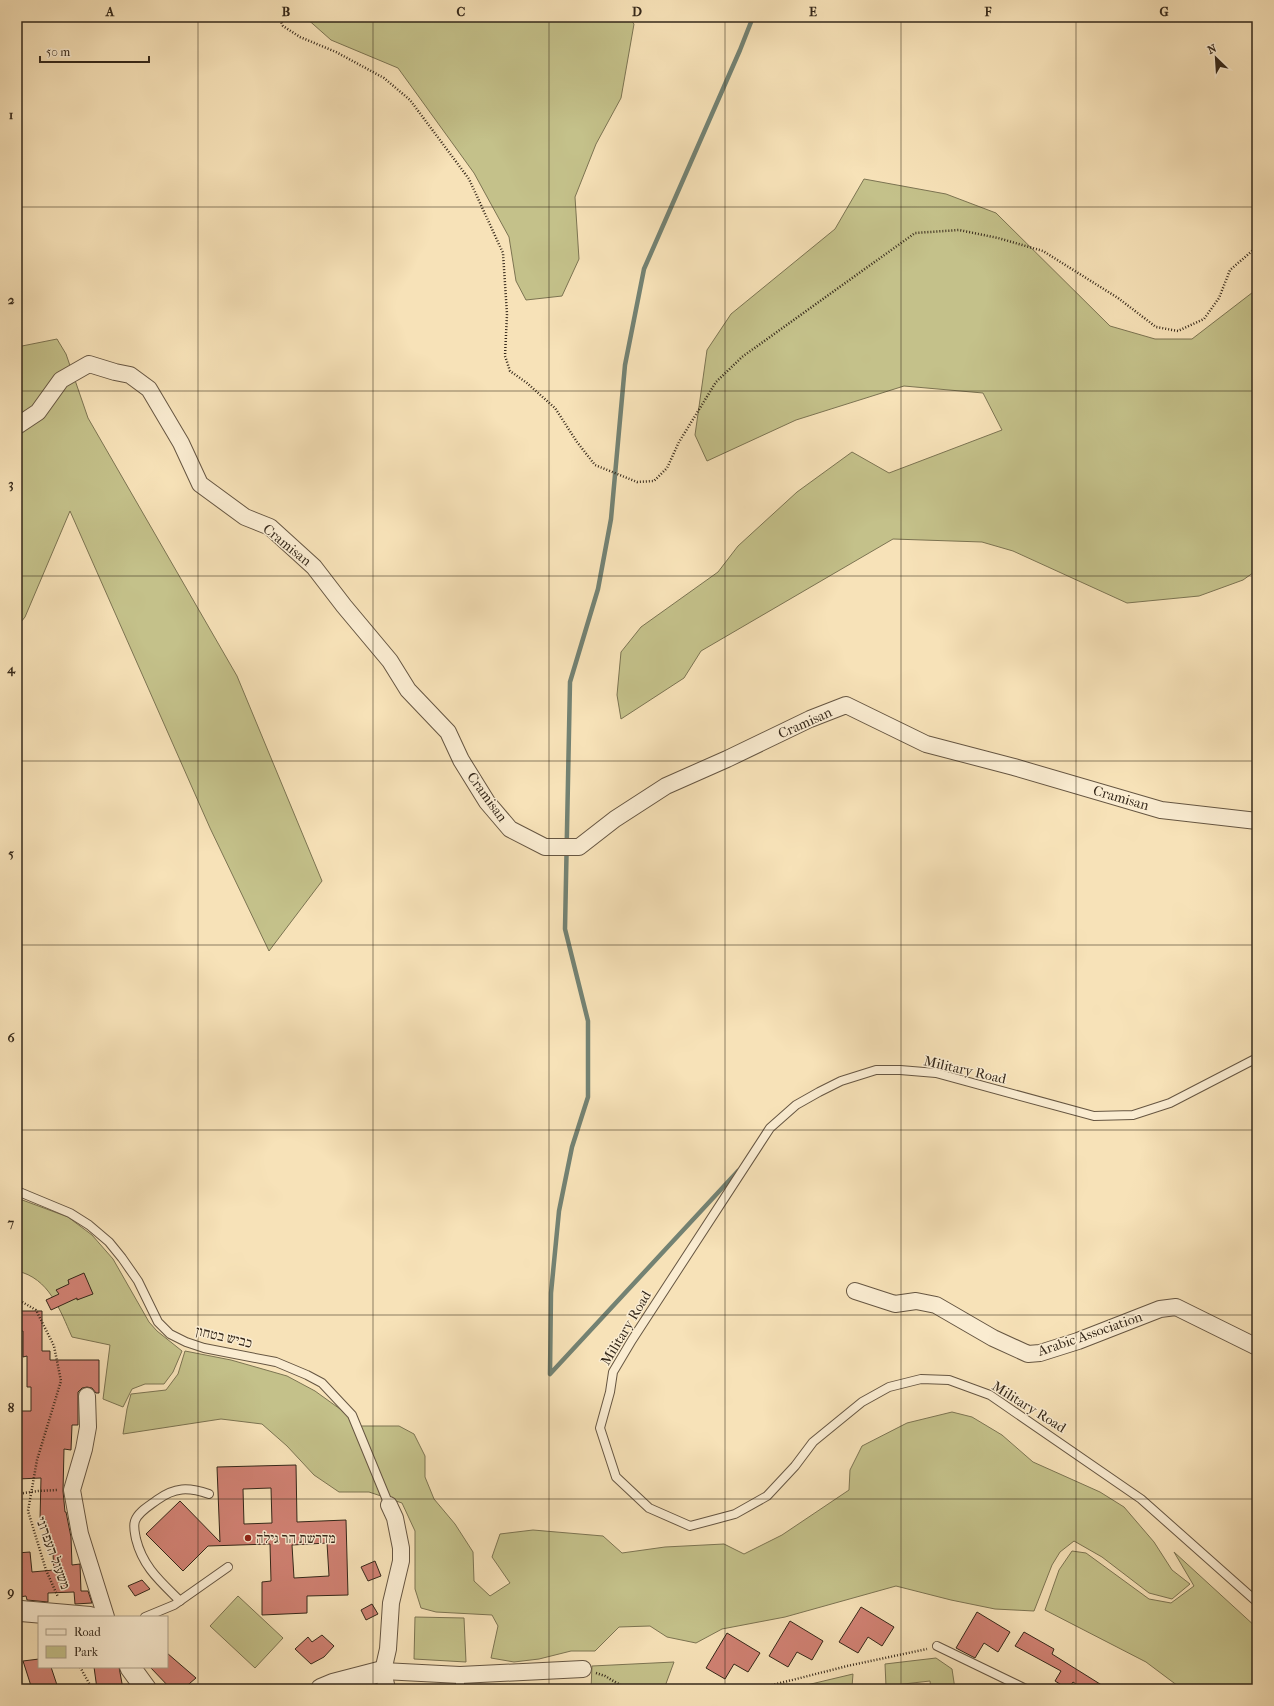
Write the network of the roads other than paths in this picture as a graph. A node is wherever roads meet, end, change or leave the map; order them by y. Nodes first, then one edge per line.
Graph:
1 (17, 426) edge
2 (1257, 821) edge
3 (1257, 1058) edge
4 (17, 1191) edge
5 (855, 1291) dead end
6 (1257, 1347) edge
7 (87, 1396) dead end
8 (209, 1494) dead end
9 (389, 1505) joint
10 (228, 1567) dead end
11 (180, 1601) junction
12 (1257, 1602) edge
13 (17, 1612) edge
14 (79, 1616) edge
15 (106, 1616) edge
16 (148, 1616) edge
17 (938, 1646) road end
18 (131, 1668) edge
19 (583, 1669) road end
20 (385, 1680) edge
21 (460, 1682) edge
22 (146, 1689) edge
23 (320, 1689) edge
24 (1026, 1689) edge

1 - 2 street, Cramisan
3 - 12 lane, Military Road
4 - 9 lane, כביש בטחון
5 - 6 street, Arabic Association
7 - 15 street
8 - 11 lane
9 - 20 street
10 - 11 lane
11 - 16 lane
13 - 14 street
17 - 24 lane
18 - 22 street
19 - 21 street
20 - 21 street
20 - 23 street

